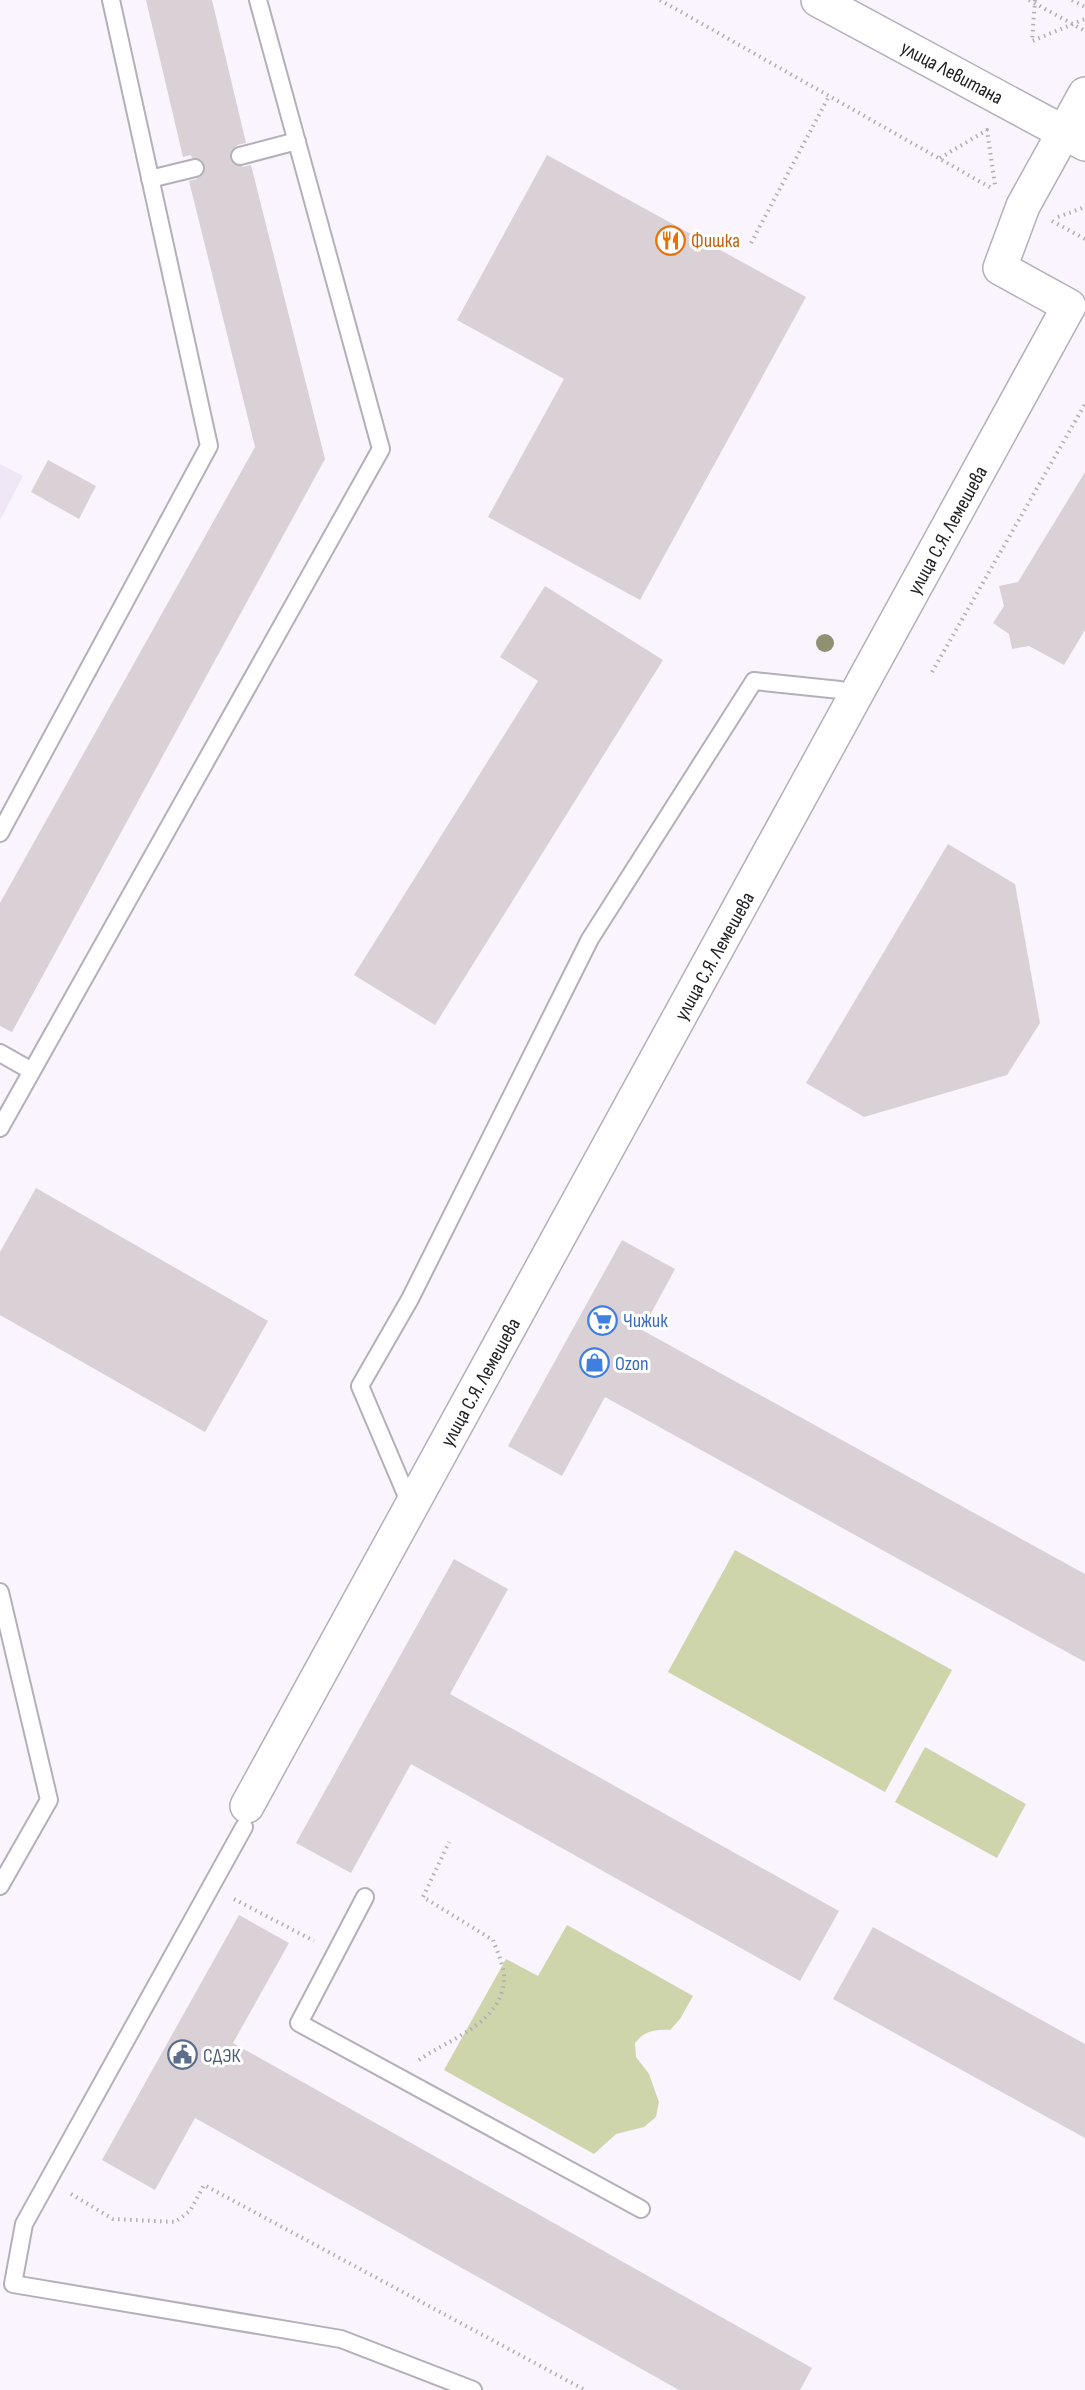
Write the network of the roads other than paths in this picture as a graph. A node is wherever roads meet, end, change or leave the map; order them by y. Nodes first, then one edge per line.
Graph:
1 (111, 0) edge
2 (258, 0) edge
3 (818, 0) edge
4 (1085, 94) edge
5 (1074, 138) edge
6 (297, 141) junction
7 (240, 156) dead end
8 (195, 168) dead end
9 (150, 179) junction
10 (855, 699) junction
11 (0, 833) edge
12 (0, 1053) edge
13 (30, 1070) junction
14 (0, 1128) edge
15 (411, 1507) junction
16 (0, 1592) edge
17 (246, 1817) joint
18 (0, 1886) edge
19 (365, 1897) dead end
20 (641, 2209) dead end
21 (473, 2390) edge

1 - 9 lane
2 - 6 lane
3 - 5 street, улица Левитана
4 - 5 street
5 - 10 street, улица С.Я. Лемешева
6 - 7 lane
6 - 13 lane
8 - 9 lane
9 - 11 lane
10 - 15 street, улица С.Я. Лемешева
10 - 15 lane
12 - 13 lane
13 - 14 lane
15 - 17 street, улица С.Я. Лемешева
16 - 18 lane
17 - 21 lane
19 - 20 lane

